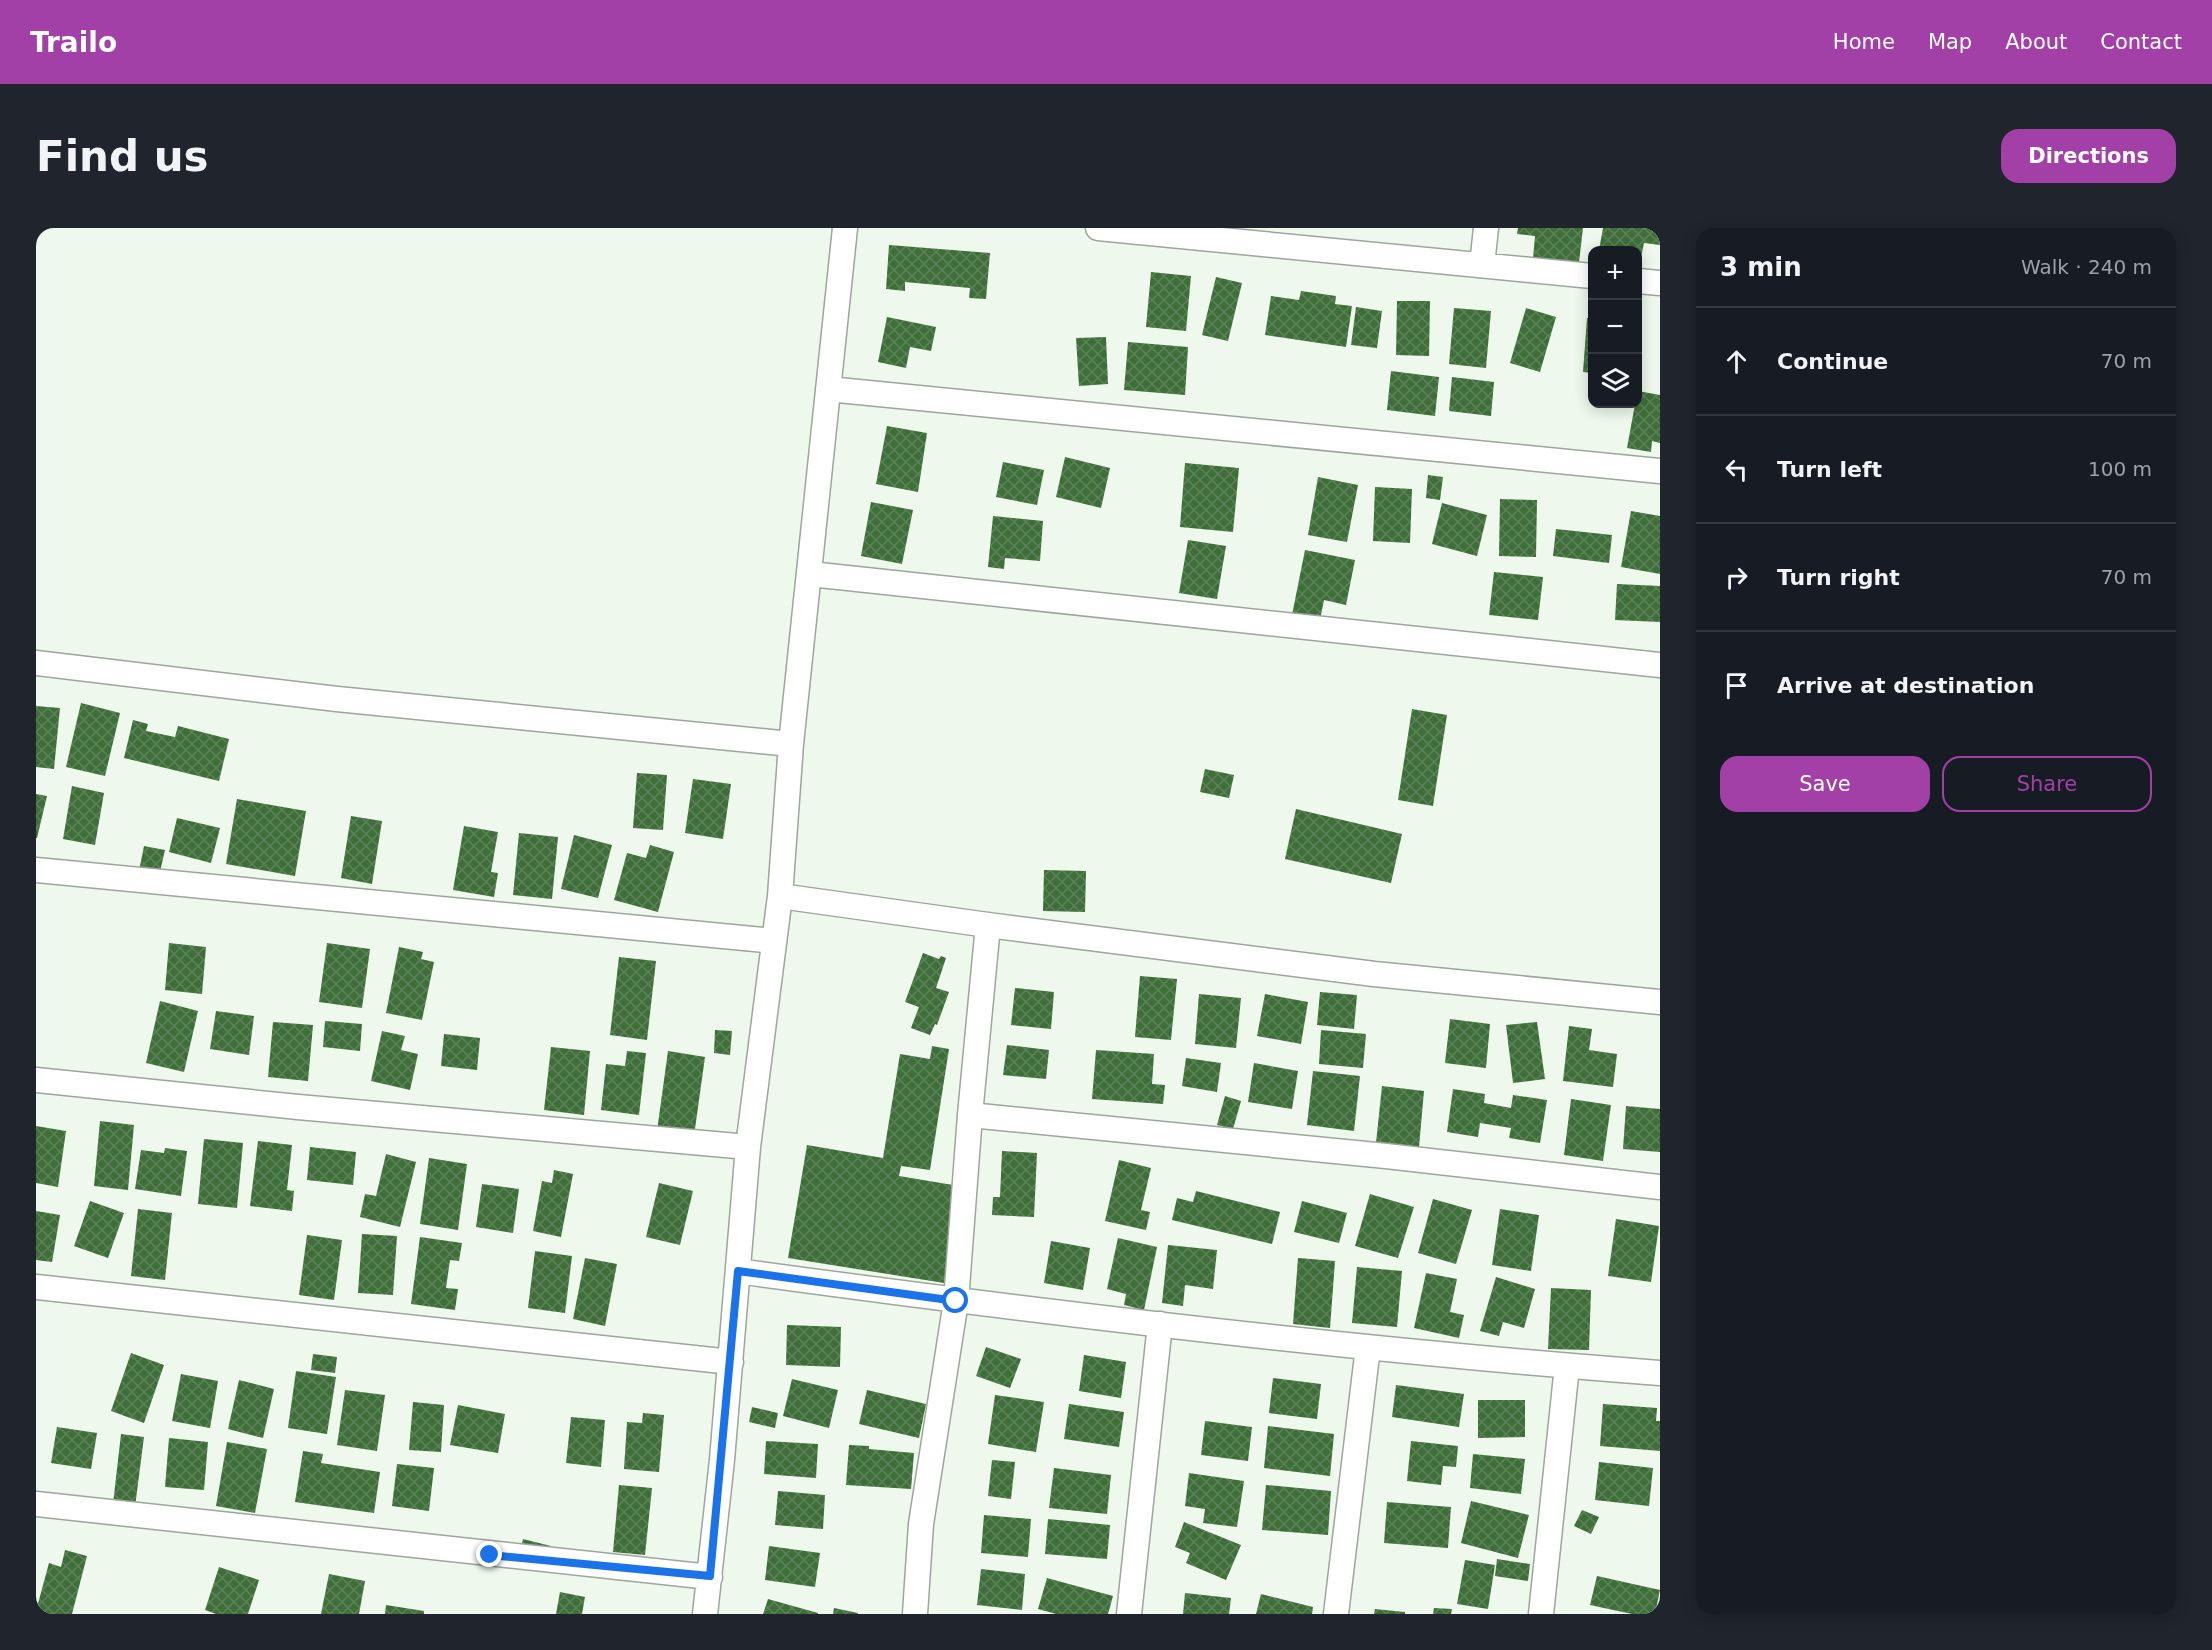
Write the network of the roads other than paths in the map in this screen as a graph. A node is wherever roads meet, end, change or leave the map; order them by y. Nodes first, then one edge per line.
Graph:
1 (844, 228) edge
2 (1098, 228) edge
3 (1486, 228) edge
4 (1276, 237) edge
5 (1482, 265) junction
6 (1588, 276) edge
7 (1642, 281) edge
8 (1660, 283) edge
9 (828, 389) junction
10 (1660, 471) edge
11 (810, 574) junction
12 (36, 663) edge
13 (1660, 665) edge
14 (791, 744) junction
15 (36, 870) edge
16 (780, 896) junction
17 (988, 925) junction
18 (774, 941) junction
19 (1660, 1002) edge
20 (36, 1080) edge
21 (970, 1114) junction
22 (748, 1147) junction
23 (1660, 1187) edge
24 (738, 1271) junction
25 (36, 1287) edge
26 (956, 1301) junction
27 (1160, 1324) junction
28 (1368, 1347) junction
29 (731, 1362) junction
30 (1567, 1366) junction
31 (1660, 1373) edge
32 (36, 1504) edge
33 (710, 1576) junction
34 (705, 1614) edge
35 (915, 1614) edge
36 (1128, 1614) edge
37 (1336, 1614) edge
38 (1541, 1614) edge

1 - 9 street
2 - 4 street
3 - 5 street
4 - 5 street
5 - 6 street
7 - 8 street
9 - 10 street
9 - 11 street
11 - 13 street
11 - 14 street
12 - 14 street
14 - 16 street
15 - 18 street
16 - 17 street
16 - 18 street
17 - 19 street
17 - 21 street
18 - 22 street
20 - 22 street
21 - 23 street
21 - 26 street
22 - 24 street
24 - 26 street
24 - 29 street
25 - 29 street
26 - 27 street
26 - 35 street
27 - 28 street
27 - 36 street
28 - 30 street
28 - 37 street
29 - 33 street
30 - 31 street
30 - 38 street
32 - 33 street
33 - 34 street

